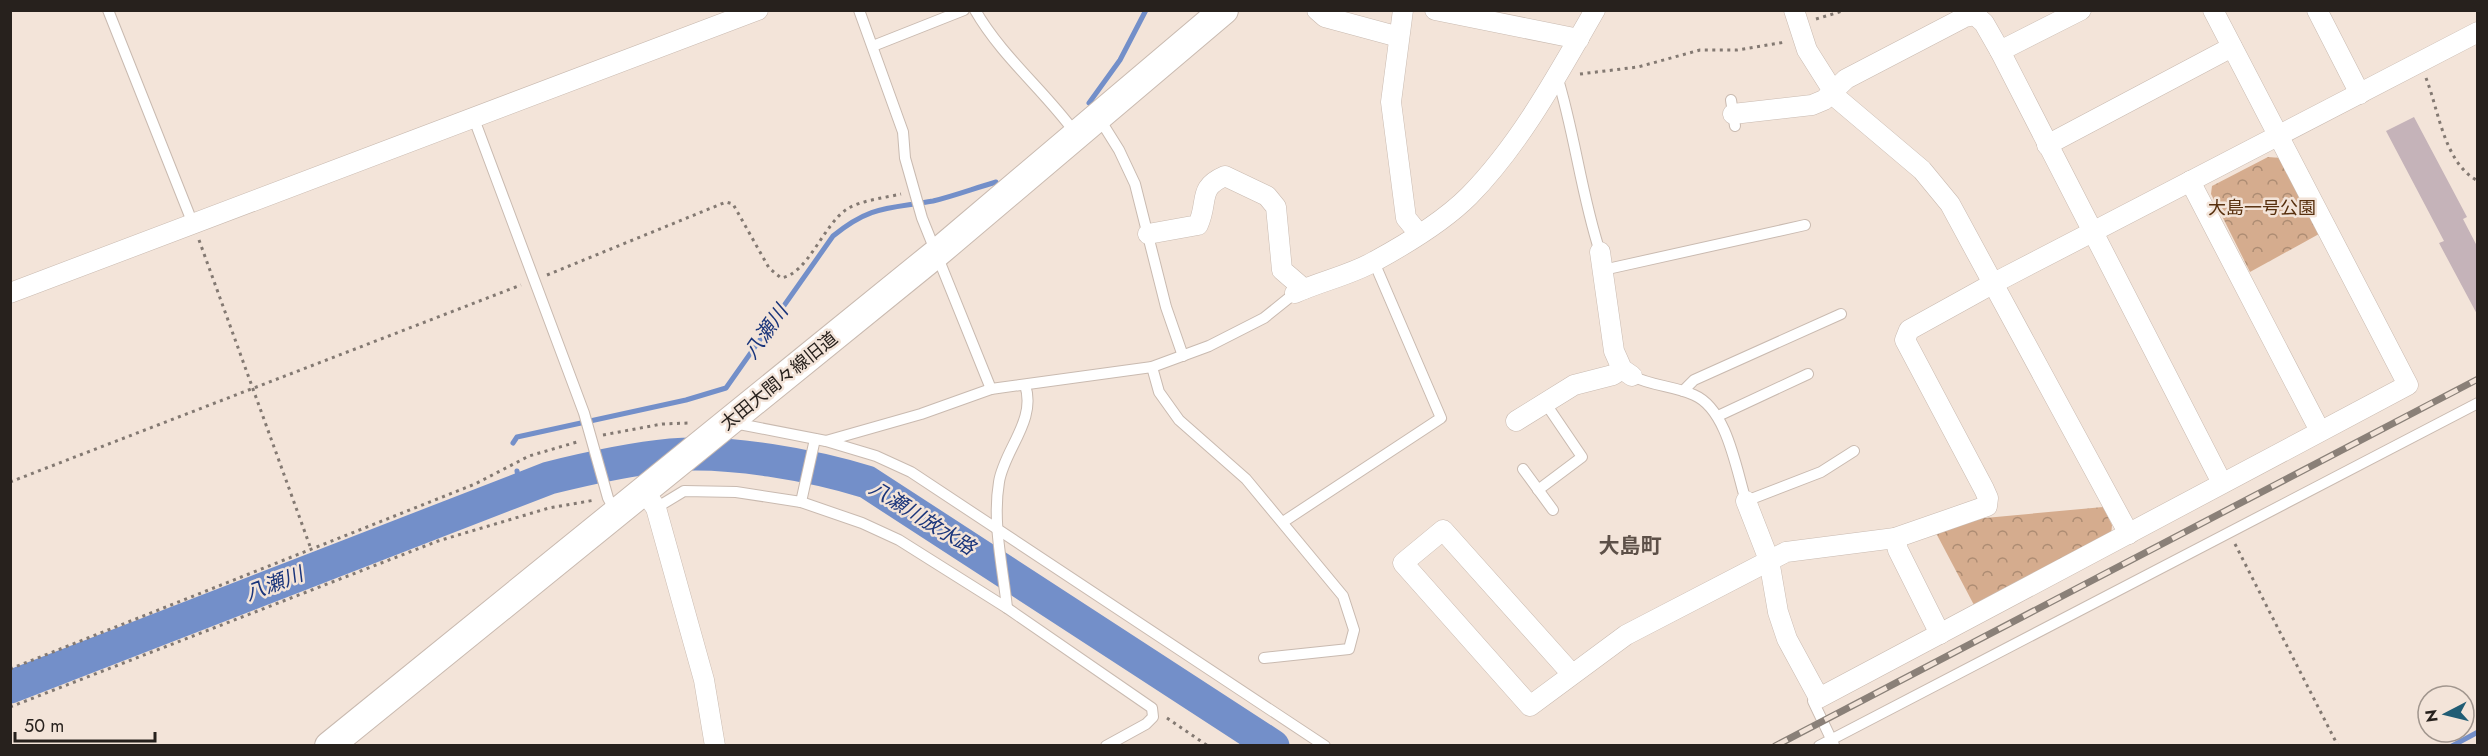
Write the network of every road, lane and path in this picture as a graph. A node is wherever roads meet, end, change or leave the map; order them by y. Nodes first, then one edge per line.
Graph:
1 (108, 10) edge
2 (758, 10) edge
3 (859, 10) edge
4 (964, 10) edge
5 (975, 10) edge
6 (1224, 10) edge
7 (1317, 10) edge
8 (1402, 10) edge
9 (1435, 10) edge
10 (1595, 10) edge
11 (1846, 10) edge
12 (2081, 10) edge
13 (2213, 10) edge
14 (2318, 10) edge
15 (1975, 13) edge
16 (736, 14) edge
17 (1802, 17) edge
18 (2478, 32) edge
19 (1399, 38) junction
20 (1579, 39) junction
21 (1794, 41) dead end
22 (873, 46) junction
23 (2232, 47) junction
24 (2000, 51) junction
25 (2420, 63) junction
26 (1557, 76) junction
27 (1833, 92) junction
28 (2360, 94) junction
29 (1733, 114) dead end
30 (1099, 118) junction
31 (474, 119) junction
32 (1077, 135) junction
33 (2279, 136) junction
34 (2047, 145) junction
35 (2190, 181) junction
36 (2478, 181) edge
37 (913, 190) junction
38 (193, 224) junction
39 (1805, 225) dead end
40 (1148, 234) junction
41 (1419, 234) junction
42 (2092, 234) junction
43 (937, 253) junction
44 (1602, 261) junction
45 (1374, 262) junction
46 (534, 279) junction
47 (1994, 283) junction
48 (1299, 291) junction
49 (10, 293) edge
50 (1841, 314) dead end
51 (1183, 356) junction
52 (1152, 367) junction
53 (1627, 372) junction
54 (1808, 374) dead end
55 (1025, 386) junction
56 (253, 387) junction
57 (991, 389) junction
58 (1683, 392) junction
59 (2478, 403) edge
60 (1546, 404) junction
61 (1718, 416) junction
62 (1516, 421) dead end
63 (726, 425) junction
64 (2320, 431) junction
65 (593, 437) junction
66 (818, 442) junction
67 (1854, 451) dead end
68 (1523, 469) dead end
69 (10, 482) edge
70 (2222, 483) junction
71 (1538, 490) junction
72 (653, 493) junction
73 (802, 498) junction
74 (610, 499) junction
75 (1746, 501) junction
76 (1552, 510) dead end
77 (1283, 522) junction
78 (999, 532) junction
79 (2229, 533) junction
80 (2129, 534) junction
81 (1895, 538) junction
82 (311, 549) junction
83 (1769, 560) junction
84 (1006, 604) junction
85 (1940, 634) junction
86 (1264, 658) dead end
87 (10, 669) edge
88 (1571, 673) junction
89 (1813, 701) dead end
90 (10, 707) edge
91 (1152, 708) junction
92 (1832, 742) edge
93 (329, 746) edge
94 (716, 746) edge
95 (1106, 746) edge
96 (1208, 746) edge
97 (1325, 746) edge
98 (1819, 746) edge
99 (2338, 746) edge

1 - 38 lane
2 - 16 street
3 - 22 lane
4 - 22 lane
5 - 32 lane
6 - 30 street, 太田大間々線旧道
7 - 19 street
8 - 19 street
9 - 20 street
10 - 20 street
11 - 17 path
12 - 24 street
13 - 23 street
14 - 28 street
15 - 24 street
15 - 27 street
16 - 31 street
17 - 27 street
18 - 25 street
19 - 41 street
20 - 26 street
21 - 26 path
22 - 37 lane
23 - 33 street
23 - 34 street
24 - 34 street
25 - 28 street
25 - 36 path
26 - 41 street
26 - 44 lane
27 - 29 street
27 - 47 street
28 - 33 street
30 - 32 street, 太田大間々線旧道
30 - 40 lane
31 - 38 street
31 - 46 lane
32 - 43 street, 太田大間々線旧道
33 - 35 street
33 - 64 street
34 - 42 street
35 - 42 street
35 - 64 street
37 - 43 lane
37 - 46 path
38 - 49 street
38 - 56 path
39 - 44 lane
40 - 48 street
40 - 51 lane
41 - 45 street
42 - 47 street
42 - 70 street
43 - 57 lane
43 - 63 street, 太田大間々線旧道
44 - 53 street
45 - 48 street
45 - 77 lane
46 - 56 path
46 - 65 lane
47 - 80 street
47 - 81 street
48 - 51 lane
50 - 58 lane
51 - 52 lane
52 - 55 lane
52 - 77 lane
53 - 58 lane
53 - 60 street
54 - 61 lane
55 - 57 lane
55 - 78 lane
56 - 69 path
56 - 82 path
57 - 66 lane
58 - 61 lane
59 - 79 lane
60 - 62 street
60 - 71 lane
61 - 75 lane
63 - 65 path
63 - 66 lane
63 - 72 street, 太田大間々線旧道
64 - 70 street
65 - 74 lane
65 - 82 path
66 - 73 lane
66 - 78 lane
67 - 75 lane
68 - 71 lane
70 - 80 street
71 - 76 lane
72 - 73 lane
72 - 74 street, 太田大間々線旧道
72 - 94 street
73 - 84 lane
74 - 90 path
74 - 93 street, 太田大間々線旧道
75 - 83 street
77 - 86 lane
78 - 84 lane
78 - 97 lane
79 - 92 lane
79 - 99 path
80 - 85 street
81 - 83 street
81 - 85 street
82 - 87 path
83 - 85 street
83 - 88 street
84 - 91 lane
88 - 88 street
89 - 92 lane
91 - 95 lane
91 - 96 path
92 - 98 lane

